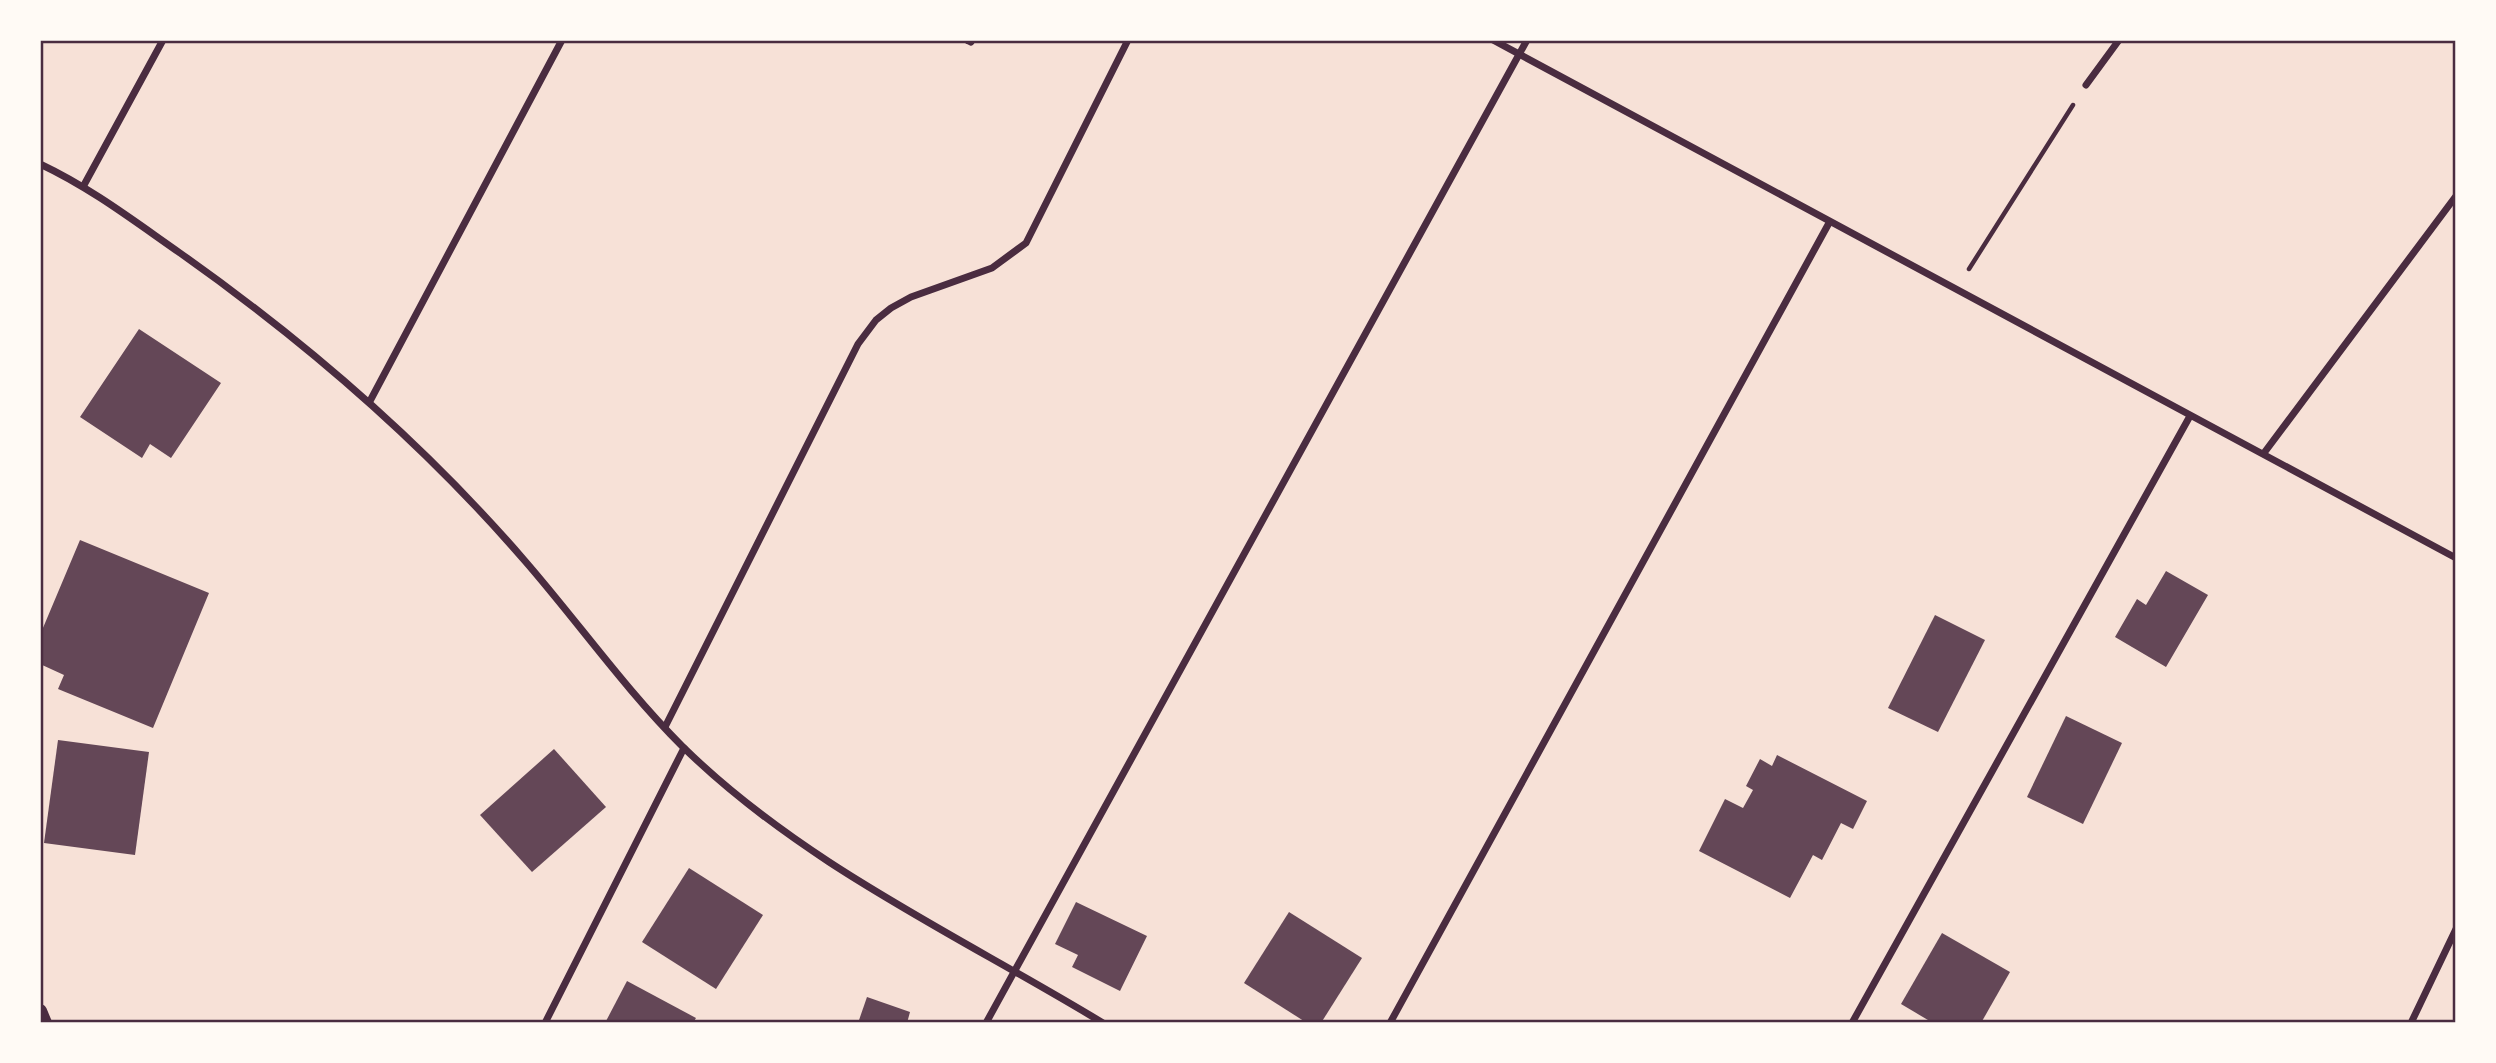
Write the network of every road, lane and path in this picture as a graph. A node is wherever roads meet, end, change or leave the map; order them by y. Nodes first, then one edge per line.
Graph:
1 (163, 40) edge
2 (562, 40) edge
3 (1128, 40) edge
4 (1493, 40) edge
5 (1527, 40) edge
6 (2119, 40) edge
7 (1519, 54) junction
8 (2086, 85) joint
9 (40, 164) edge
10 (84, 185) junction
11 (2456, 197) edge
12 (1829, 223) junction
13 (1956, 291) junction
14 (370, 401) junction
15 (2190, 416) junction
16 (2264, 453) junction
17 (2456, 558) edge
18 (665, 727) junction
19 (684, 748) junction
20 (2456, 929) edge
21 (1015, 969) junction
22 (40, 1012) edge
23 (45, 1023) edge
24 (545, 1023) edge
25 (986, 1023) edge
26 (1103, 1023) edge
27 (1390, 1023) edge
28 (1852, 1023) edge
29 (2411, 1023) edge

1 - 10 street
2 - 14 street
3 - 18 street
4 - 7 street
5 - 7 street
6 - 8 street
7 - 12 street
7 - 21 street
8 - 13 path
9 - 10 street
10 - 14 street
11 - 16 street
12 - 13 street
12 - 27 street
13 - 15 street
14 - 18 street
15 - 16 street
15 - 28 street
16 - 17 street
18 - 19 street
19 - 21 street
19 - 24 street
20 - 29 street
21 - 25 street
21 - 26 street
22 - 23 main road

